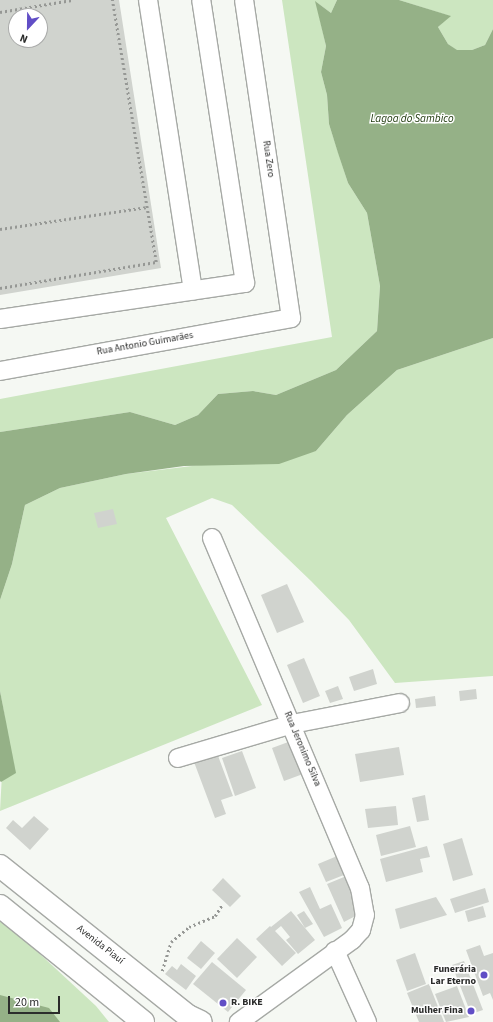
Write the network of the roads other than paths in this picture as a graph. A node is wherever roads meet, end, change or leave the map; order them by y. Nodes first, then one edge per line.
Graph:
1 (148, 0) edge
2 (201, 0) edge
3 (244, 0) edge
4 (193, 291) junction
5 (291, 318) joint
6 (0, 320) edge
7 (0, 371) edge
8 (212, 538) dead end
9 (400, 703) dead end
10 (292, 724) junction
11 (178, 758) dead end
12 (0, 866) edge
13 (0, 906) edge
14 (335, 951) junction
15 (89, 979) junction
16 (195, 1020) edge
17 (128, 1022) edge
18 (142, 1022) edge
19 (239, 1022) edge
20 (367, 1022) edge

1 - 4 street
2 - 4 street
3 - 5 street, Rua Zero
4 - 6 street
5 - 7 street, Rua Antonio Guimarães
8 - 10 street, Rua Jeronimo Silva
9 - 10 street
10 - 11 street
10 - 14 street, Rua Jeronimo Silva
12 - 16 main road, Avenida Piauí
13 - 15 main road
14 - 19 street, Rua Jeronimo Silva
14 - 20 street
15 - 17 main road
15 - 18 main road

